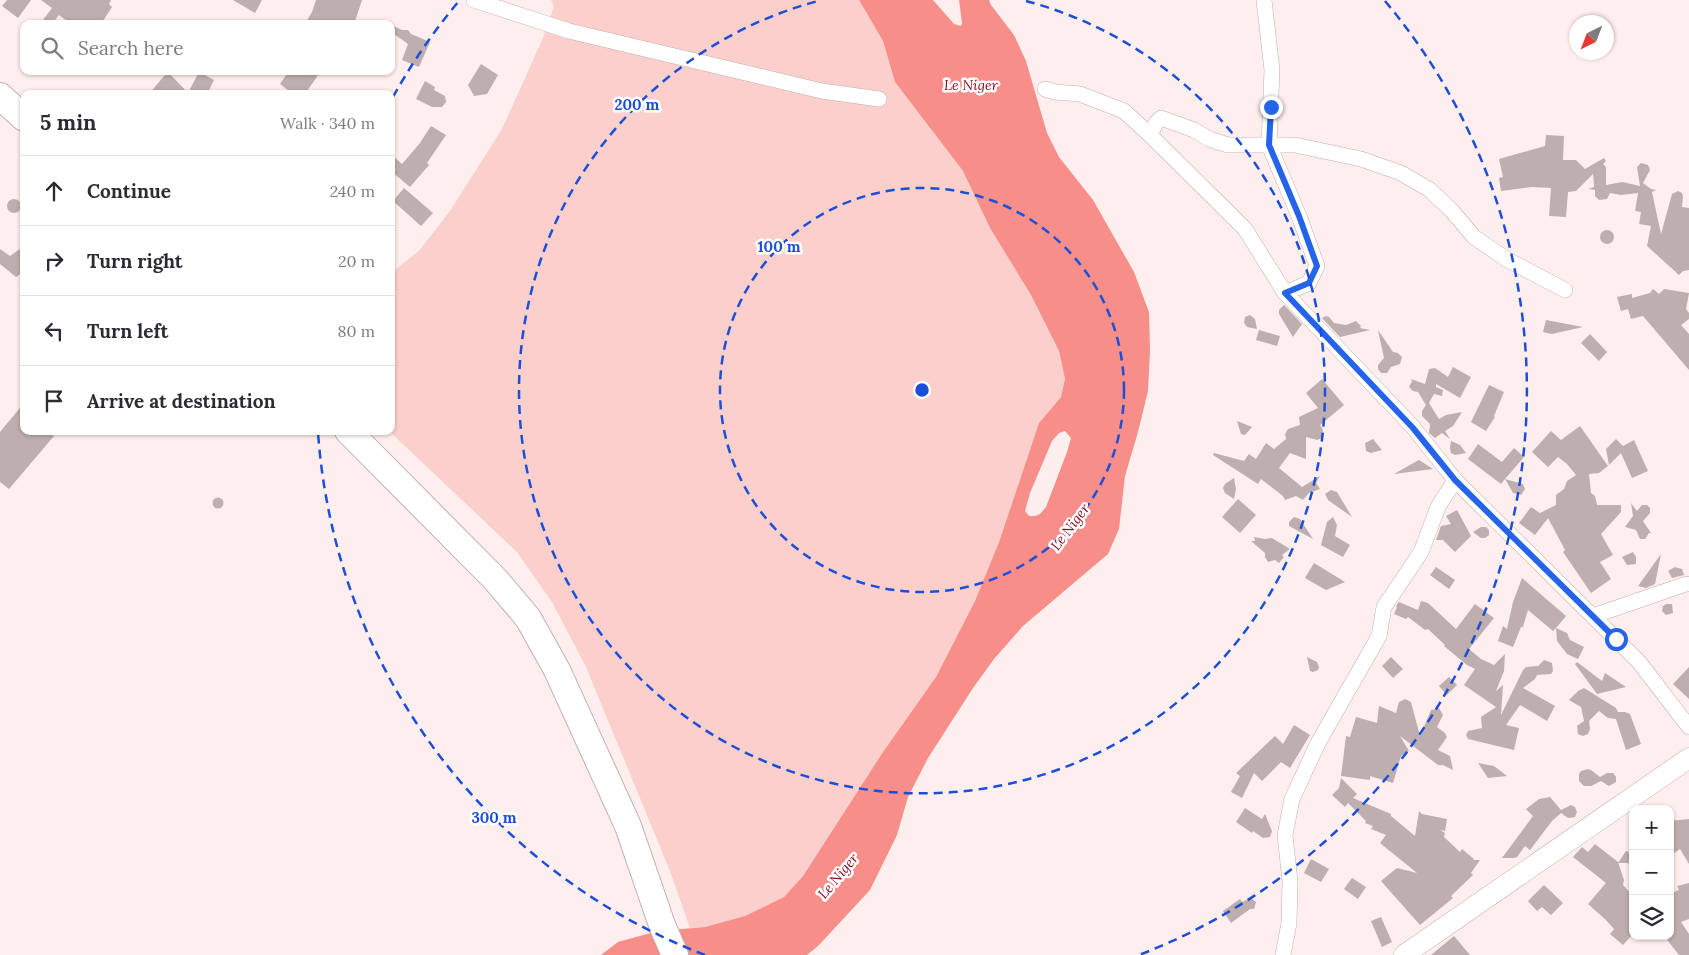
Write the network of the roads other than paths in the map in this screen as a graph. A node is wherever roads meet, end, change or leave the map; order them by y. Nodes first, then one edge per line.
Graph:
1 (474, 0) edge
2 (1264, 0) edge
3 (1045, 89) dead end
4 (0, 96) edge
5 (879, 99) dead end
6 (20, 114) edge
7 (1150, 134) junction
8 (1269, 145) junction
9 (1565, 290) dead end
10 (1285, 293) junction
11 (352, 435) edge
12 (1455, 480) junction
13 (1686, 584) dead end
14 (1593, 616) junction
15 (1689, 727) edge
16 (1689, 758) edge
17 (675, 955) edge
18 (1283, 955) edge
19 (1404, 955) edge

1 - 5 street
2 - 8 street
3 - 7 street
4 - 6 highway
7 - 8 street
7 - 10 street
8 - 9 street
8 - 10 street
10 - 12 street
11 - 17 highway
12 - 14 street
12 - 18 street
13 - 14 street
14 - 15 street
16 - 19 street

